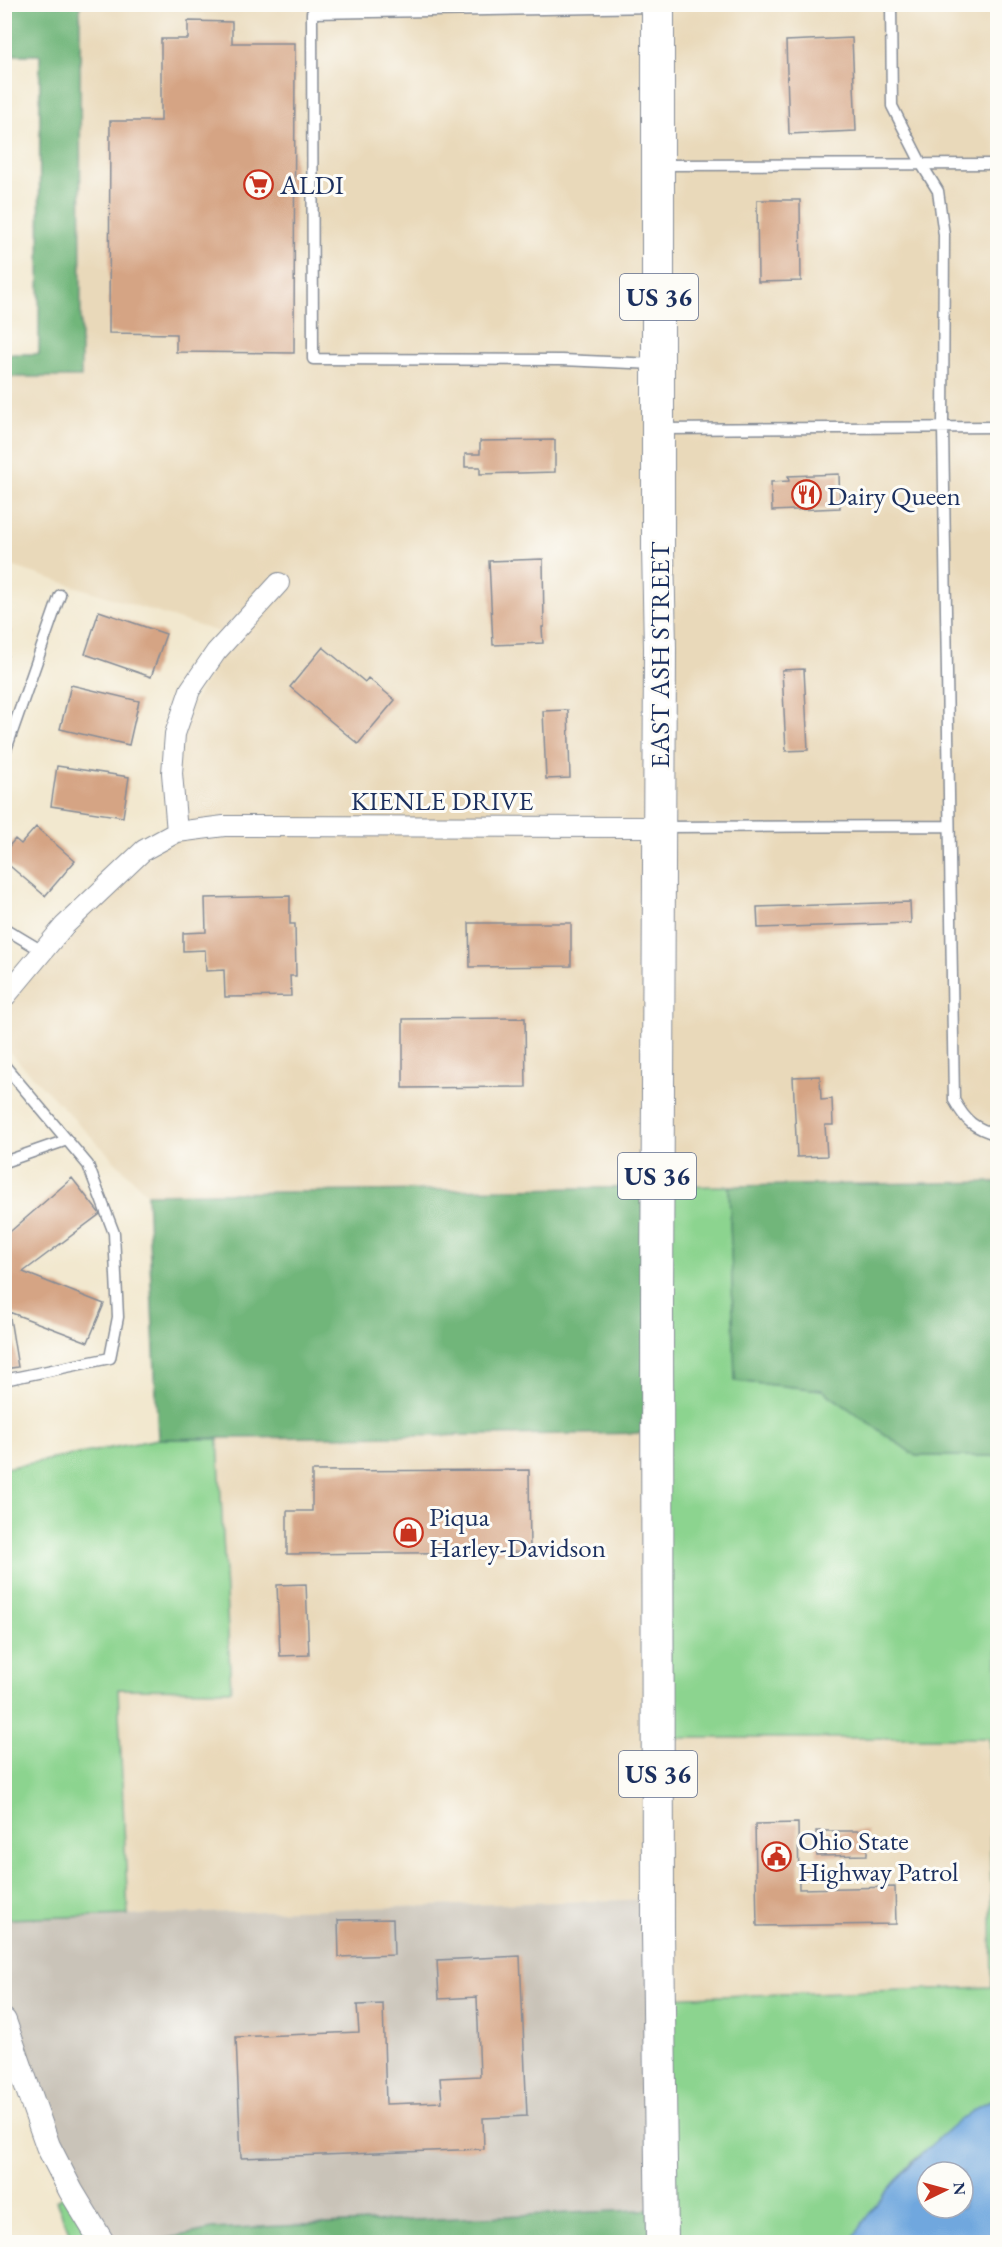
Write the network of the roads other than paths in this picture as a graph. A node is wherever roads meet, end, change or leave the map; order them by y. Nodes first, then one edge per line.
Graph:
1 (891, 4) edge
2 (658, 6) edge
3 (998, 164) edge
4 (659, 165) junction
5 (922, 165) junction
6 (660, 364) junction
7 (998, 427) edge
8 (943, 428) junction
9 (659, 429) junction
10 (279, 583) dead end
11 (60, 594) dead end
12 (4, 755) edge
13 (949, 826) junction
14 (659, 827) junction
15 (177, 832) junction
16 (4, 928) edge
17 (44, 952) junction
18 (4, 998) edge
19 (4, 1065) edge
20 (998, 1135) edge
21 (66, 1140) junction
22 (4, 1162) edge
23 (4, 1380) edge
24 (4, 2021) edge
25 (102, 2242) edge
26 (662, 2242) edge

1 - 5 lane
2 - 4 main road, EAST ASH STREET / US 36
2 - 6 lane
3 - 5 lane
4 - 5 lane
4 - 6 main road, EAST ASH STREET / US 36
5 - 8 lane
6 - 9 main road, EAST ASH STREET / US 36
7 - 8 lane
8 - 9 lane
8 - 13 lane
9 - 14 main road, EAST ASH STREET / US 36
10 - 15 street
11 - 12 lane
13 - 14 lane, KIENLE DRIVE
13 - 20 lane
14 - 15 street, KIENLE DRIVE
14 - 26 main road, EAST ASH STREET / US 36
15 - 17 street, KIENLE DRIVE
16 - 17 lane
17 - 18 street, KIENLE DRIVE
19 - 21 lane
21 - 22 lane
21 - 23 lane
24 - 25 street

